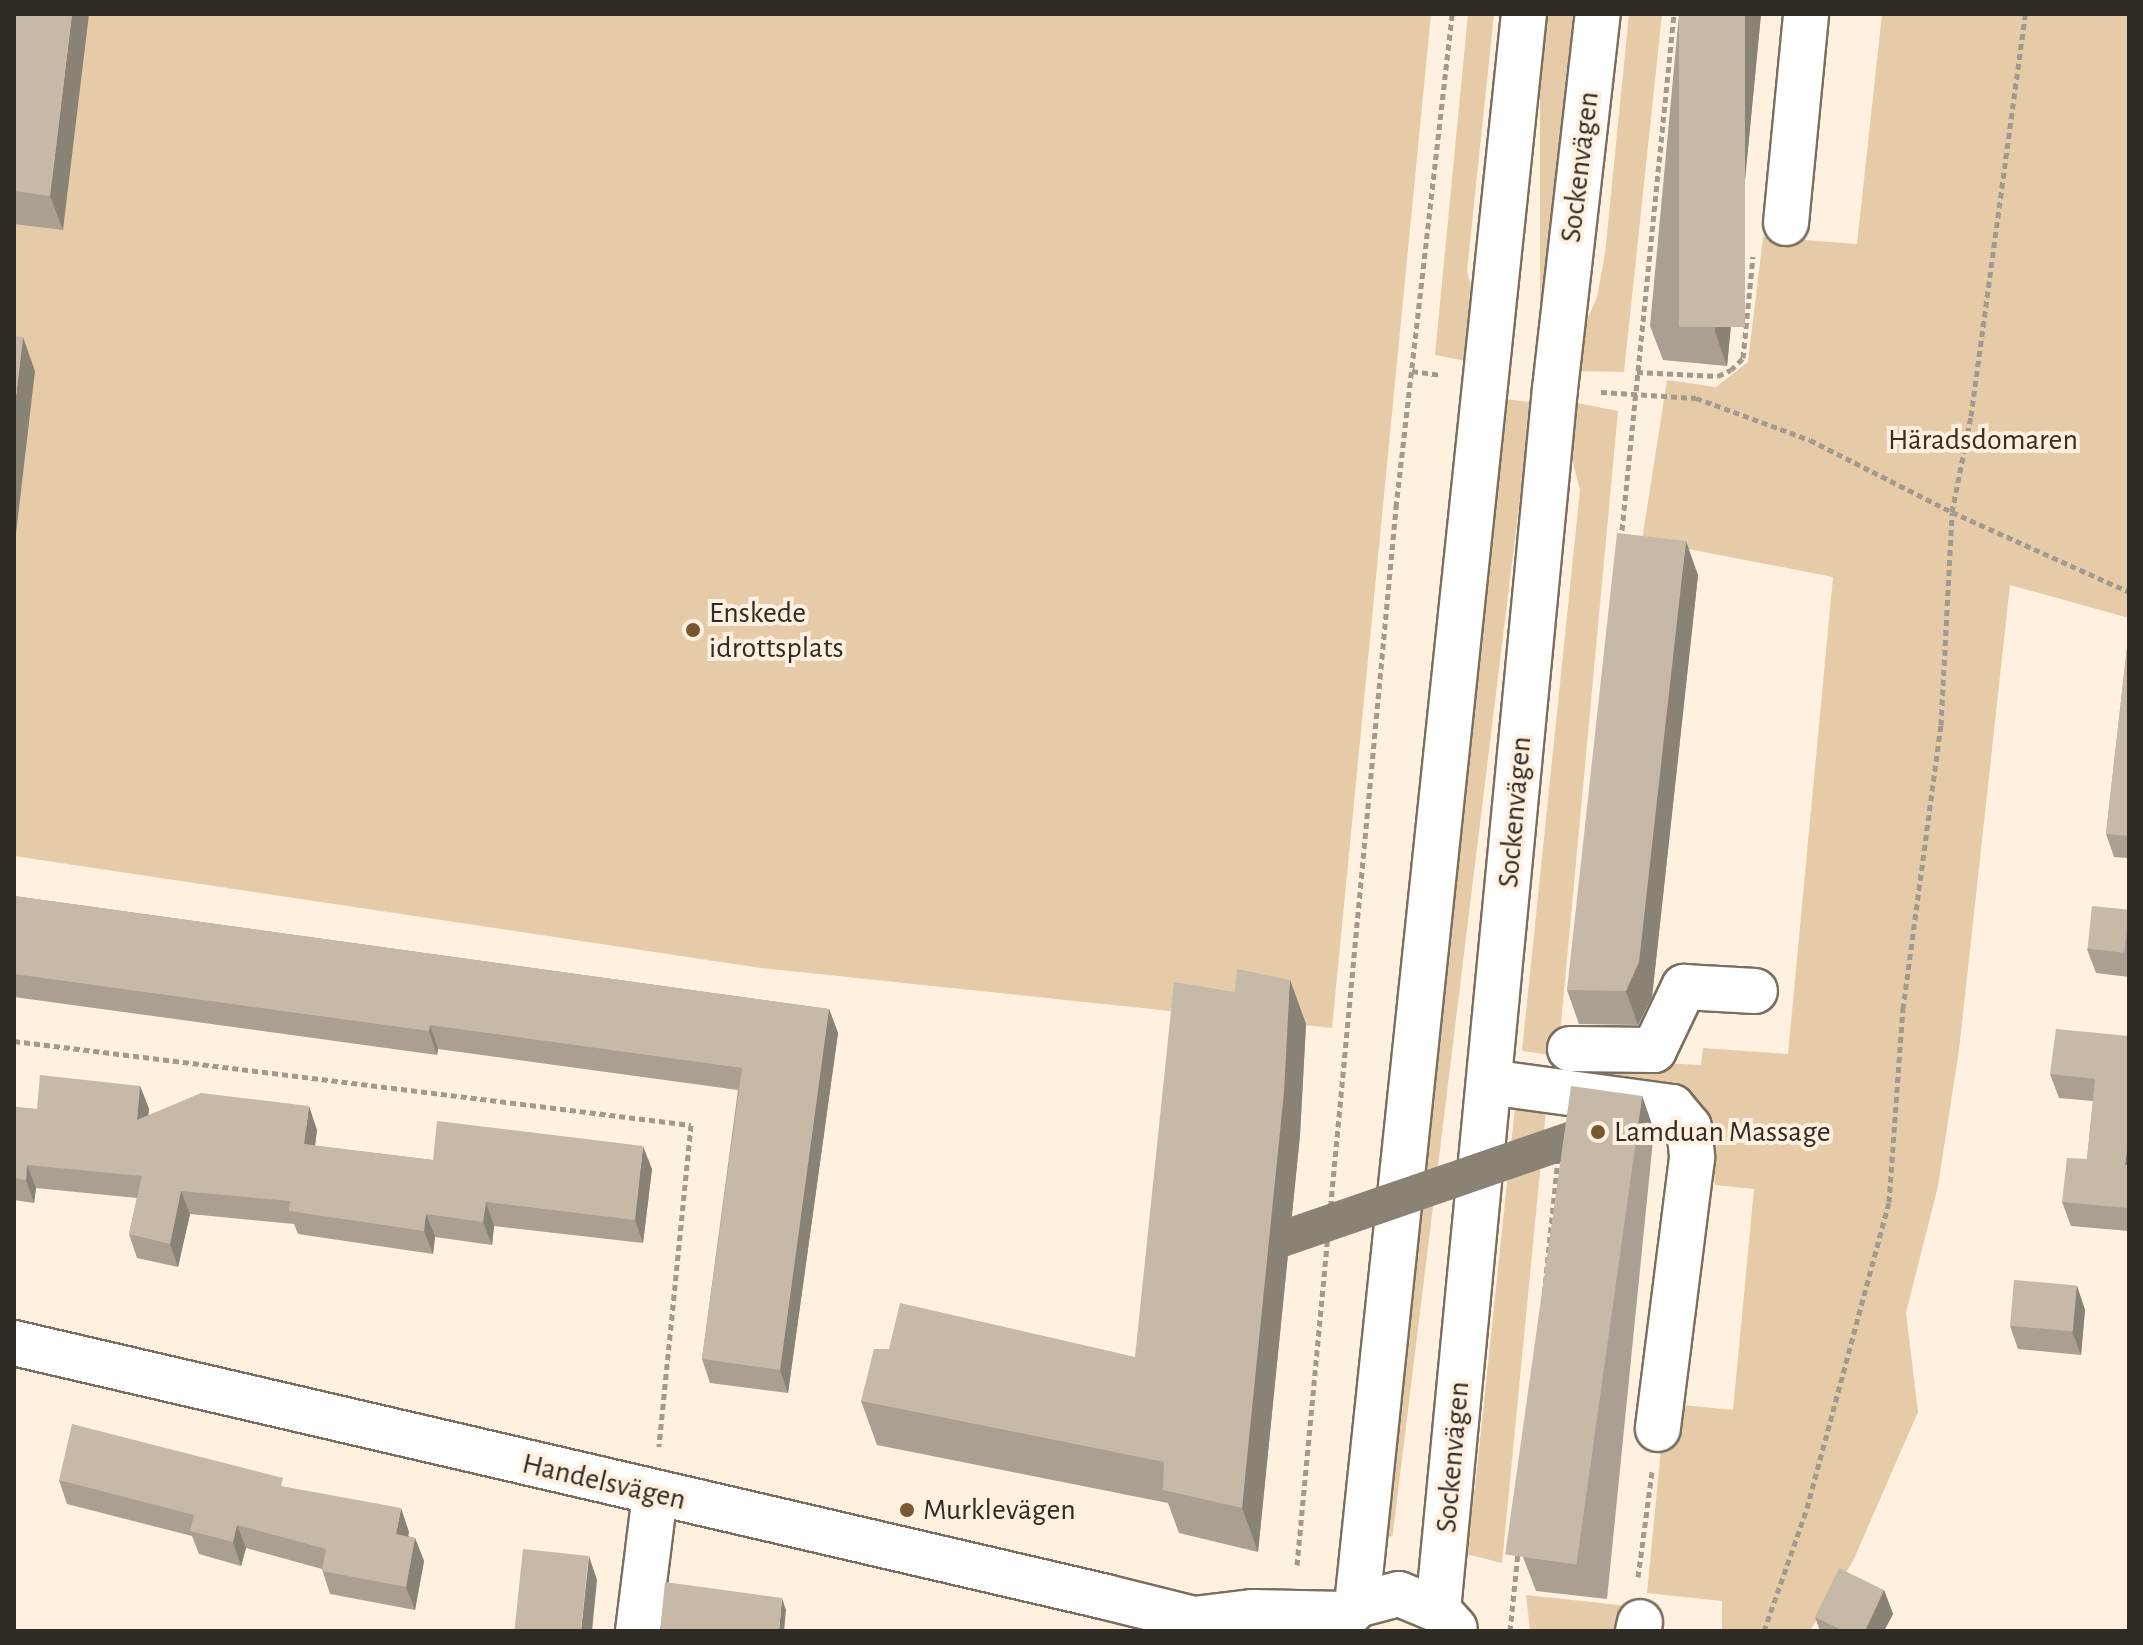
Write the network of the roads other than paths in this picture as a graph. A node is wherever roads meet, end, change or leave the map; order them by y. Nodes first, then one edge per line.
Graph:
1 (1524, 14) edge
2 (1598, 14) edge
3 (1806, 14) edge
4 (1786, 223) dead end
5 (1755, 991) dead end
6 (1568, 1070) junction
7 (1489, 1082) junction
8 (14, 1343) edge
9 (1658, 1429) road end
10 (655, 1494) junction
11 (1104, 1614) edge
12 (1346, 1617) edge
13 (1447, 1620) edge
14 (1204, 1625) edge
15 (638, 1631) edge

1 - 12 street
2 - 7 street, Sockenvägen
3 - 4 street
5 - 6 street
6 - 7 street
6 - 9 street
7 - 13 street, Sockenvägen
8 - 10 street, Handelsvägen
10 - 11 street, Handelsvägen
10 - 15 street
11 - 14 street, Handelsvägen
12 - 13 street, Sockenvägen
12 - 14 street, Handelsvägen

